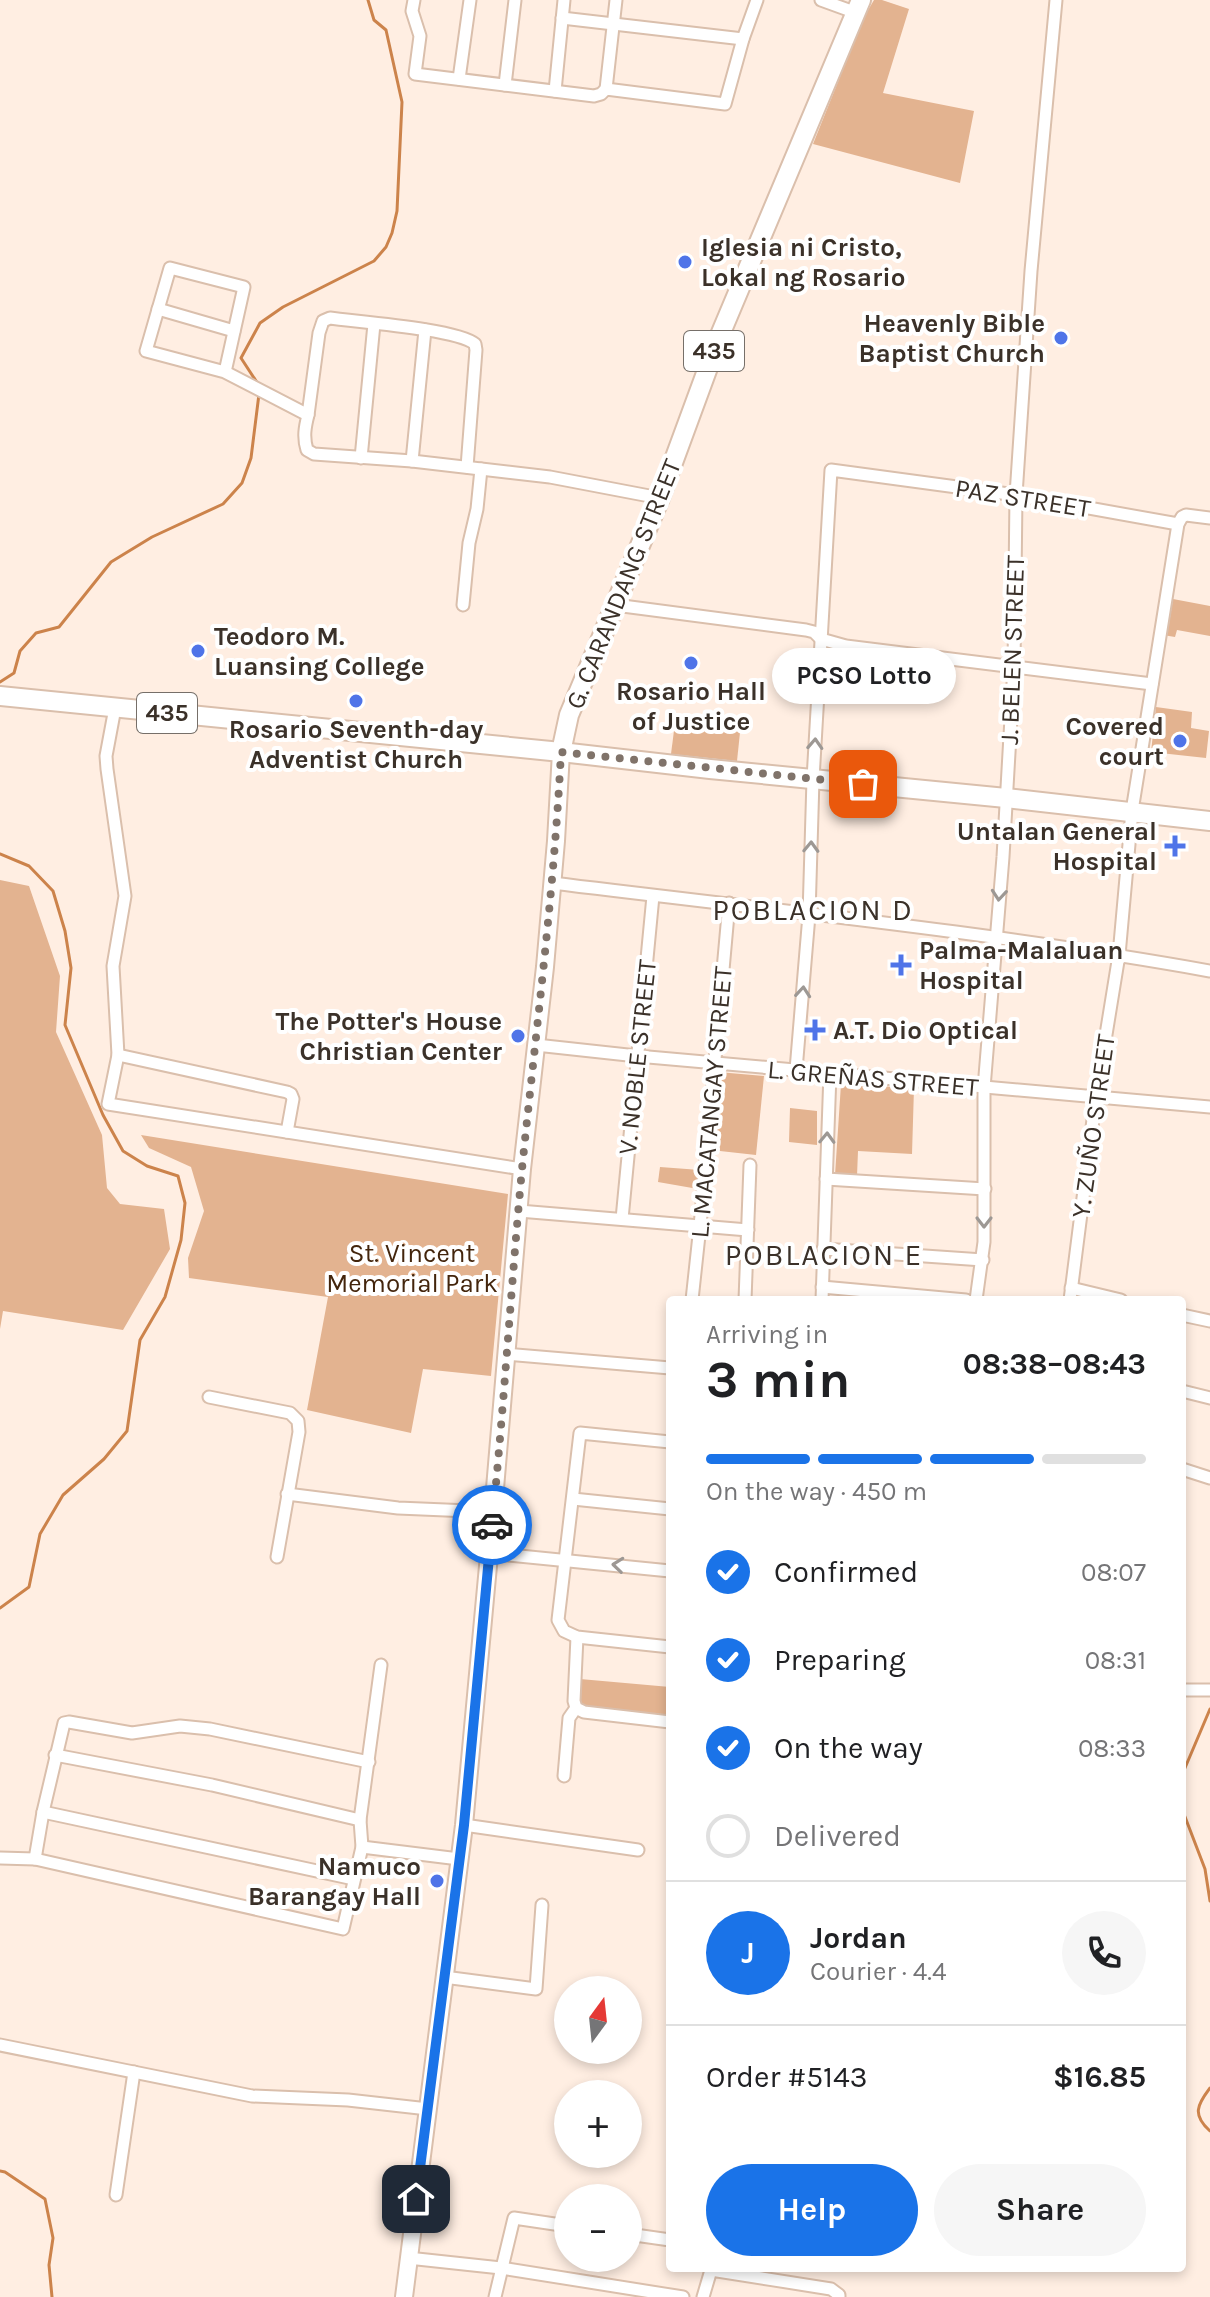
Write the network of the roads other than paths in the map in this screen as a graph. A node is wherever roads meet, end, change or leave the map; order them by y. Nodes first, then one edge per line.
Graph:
1 (414, 0) edge
2 (470, 0) edge
3 (515, 0) edge
4 (564, 0) edge
5 (616, 0) edge
6 (757, 0) edge
7 (821, 0) edge
8 (1056, 0) edge
9 (857, 6) edge
10 (562, 18) junction
11 (614, 24) junction
12 (743, 39) junction
13 (459, 79) junction
14 (505, 85) junction
15 (606, 89) junction
16 (555, 91) junction
17 (158, 309) junction
18 (374, 324) junction
19 (425, 330) junction
20 (234, 331) junction
21 (225, 372) junction
22 (308, 415) junction
23 (361, 458) junction
24 (412, 461) junction
25 (467, 467) junction
26 (481, 469) junction
27 (1016, 495) junction
28 (660, 498) junction
29 (1210, 518) edge
30 (1178, 524) junction
31 (463, 605) dead end
32 (615, 605) junction
33 (821, 639) junction
34 (1014, 666) junction
35 (1152, 684) junction
36 (0, 696) edge
37 (115, 708) junction
38 (561, 752) junction
39 (813, 779) junction
40 (1006, 798) junction
41 (1132, 811) junction
42 (1210, 821) edge
43 (552, 883) junction
44 (653, 896) junction
45 (729, 903) junction
46 (809, 915) junction
47 (995, 937) junction
48 (1119, 955) junction
49 (1210, 971) edge
50 (536, 1045) junction
51 (118, 1055) junction
52 (637, 1056) junction
53 (714, 1063) junction
54 (796, 1070) junction
55 (830, 1073) junction
56 (984, 1088) junction
57 (1096, 1096) junction
58 (1210, 1107) edge
59 (287, 1132) junction
60 (750, 1165) dead end
61 (522, 1169) junction
62 (826, 1179) junction
63 (985, 1189) junction
64 (519, 1211) junction
65 (622, 1219) junction
66 (700, 1226) junction
67 (748, 1230) junction
68 (823, 1249) junction
69 (983, 1260) junction
70 (822, 1294) edge
71 (1070, 1294) edge
72 (692, 1296) edge
73 (745, 1296) edge
74 (870, 1296) edge
75 (977, 1296) edge
76 (1186, 1316) edge
77 (1210, 1321) edge
78 (506, 1354) junction
79 (666, 1368) edge
80 (1186, 1392) edge
81 (209, 1397) dead end
82 (1210, 1398) edge
83 (666, 1442) edge
84 (1186, 1470) edge
85 (1210, 1478) edge
86 (287, 1494) junction
87 (573, 1499) junction
88 (666, 1509) edge
89 (493, 1512) junction
90 (489, 1553) junction
91 (277, 1557) dead end
92 (565, 1560) junction
93 (666, 1571) edge
94 (577, 1637) junction
95 (666, 1647) edge
96 (381, 1665) dead end
97 (1186, 1690) edge
98 (1210, 1690) edge
99 (576, 1708) junction
100 (666, 1722) edge
101 (55, 1755) junction
102 (369, 1762) junction
103 (564, 1776) dead end
104 (43, 1812) junction
105 (360, 1820) junction
106 (464, 1825) junction
107 (362, 1847) junction
108 (638, 1850) dead end
109 (0, 1858) edge
110 (35, 1859) junction
111 (459, 1859) junction
112 (354, 1879) junction
113 (542, 1905) dead end
114 (444, 1977) junction
115 (0, 2045) edge
116 (134, 2072) junction
117 (428, 2109) junction
118 (116, 2195) dead end
119 (554, 2224) edge
120 (642, 2236) edge
121 (666, 2239) edge
122 (408, 2258) junction
123 (501, 2268) junction
124 (709, 2272) edge
125 (756, 2273) edge
126 (404, 2297) edge
127 (495, 2297) edge
128 (683, 2297) edge
129 (703, 2297) edge
130 (839, 2297) edge

1 - 13 street
2 - 13 street
3 - 14 street
4 - 10 street
5 - 11 street
6 - 12 street
7 - 9 street
8 - 27 street, J. BELEN STREET
9 - 28 main road, G. CARANDANG STREET / 435
10 - 11 street
10 - 16 street
11 - 12 street
11 - 15 street
12 - 15 street
13 - 14 street
14 - 16 street
15 - 16 street
17 - 20 street
17 - 20 street
17 - 21 street
18 - 19 street
18 - 22 street
18 - 23 street
19 - 24 street
19 - 25 street
20 - 21 street
21 - 22 street
22 - 23 street
23 - 24 street
24 - 25 street
25 - 26 street
26 - 28 street
26 - 31 street
27 - 30 street, PAZ STREET
27 - 33 street, PAZ STREET
27 - 34 street, J. BELEN STREET
28 - 32 main road, G. CARANDANG STREET / 435
29 - 30 street, PAZ STREET
30 - 35 street, Y. ZUÑO STREET
32 - 33 street
32 - 38 main road, G. CARANDANG STREET / 435
33 - 34 street
39 -> 33 street
34 - 35 street
34 - 40 street, J. BELEN STREET
35 - 41 street, Y. ZUÑO STREET
36 - 37 main road, 435
37 - 38 main road, 435
37 - 51 street
38 - 39 main road
38 - 43 main road, G. CARANDANG STREET
39 - 40 main road
46 -> 39 street
40 - 41 main road
40 -> 47 street, J. BELEN STREET
41 - 42 main road
41 - 48 street, Y. ZUÑO STREET
43 - 44 street
43 - 50 main road, G. CARANDANG STREET
44 - 45 street
44 - 52 street, V. NOBLE STREET
45 - 46 street
45 - 53 street, L. MACATANGAY STREET
46 - 47 street
54 -> 46 street
47 - 48 street
47 - 56 street, J. BELEN STREET
48 - 49 street
48 - 57 street, Y. ZUÑO STREET
50 - 52 street, L. GREÑAS STREET
50 - 61 main road, G. CARANDANG STREET
51 - 59 street
51 - 59 street
52 - 53 street, L. GREÑAS STREET
52 - 65 street, V. NOBLE STREET
53 - 54 street, L. GREÑAS STREET
53 - 66 street, L. MACATANGAY STREET
54 - 55 street, L. GREÑAS STREET
55 - 56 street, L. GREÑAS STREET
62 -> 55 street
56 - 57 street, L. GREÑAS STREET
56 - 63 street, J. BELEN STREET
57 - 58 street, L. GREÑAS STREET
57 - 71 street, Y. ZUÑO STREET
59 - 61 street
60 - 67 street
61 - 64 main road, G. CARANDANG STREET
62 - 63 street
62 - 68 street
63 -> 69 street, J. BELEN STREET
64 - 65 street
64 - 78 main road, G. CARANDANG STREET
65 - 66 street
66 - 67 street
66 - 72 street, L. MACATANGAY STREET
67 - 73 street
68 - 69 street
68 - 70 street
69 - 75 street, J. BELEN STREET
70 - 74 street
76 - 77 street
78 - 79 street
78 - 89 main road, G. CARANDANG STREET
80 - 82 street
81 - 86 street
83 - 87 street
84 - 85 street
86 - 89 street
86 - 91 street
87 - 88 street
87 - 92 street
89 - 90 main road, G. CARANDANG STREET
90 - 92 street
90 - 106 main road, G. CARANDANG STREET
93 -> 92 street
92 - 94 street
94 - 95 street
94 - 99 street
96 - 102 street
97 - 98 street
99 - 100 street
99 - 103 street
101 - 102 street
101 - 104 street
101 - 105 street
102 - 105 street
104 - 110 street
104 - 112 street
105 - 107 street
106 - 108 street
106 - 111 main road, G. CARANDANG STREET
107 - 111 street
107 - 112 street
109 - 110 street
110 - 112 street
111 - 114 main road, G. CARANDANG STREET
113 - 114 street
114 - 117 main road, G. CARANDANG STREET
115 - 116 street
116 - 117 street
116 - 118 street
117 - 122 main road, G. CARANDANG STREET
119 - 123 street
120 - 121 street
122 - 123 street
122 - 126 main road, G. CARANDANG STREET
123 - 127 street
123 - 128 street
124 - 129 street
125 - 130 street

